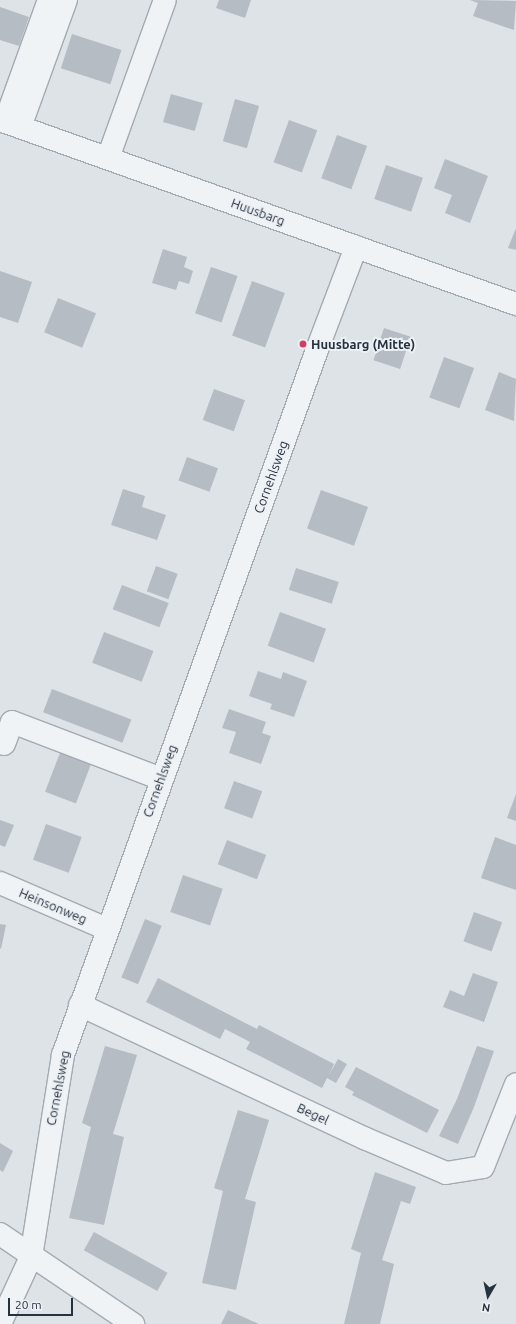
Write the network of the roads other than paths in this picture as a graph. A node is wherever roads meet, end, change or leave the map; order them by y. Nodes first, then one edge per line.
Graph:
1 (49, 0) edge
2 (66, 0) edge
3 (165, 0) edge
4 (8, 123) edge
5 (108, 158) junction
6 (356, 247) junction
7 (516, 304) edge
8 (4, 744) dead end
9 (161, 779) junction
10 (0, 883) edge
11 (107, 929) junction
12 (80, 1005) junction
13 (514, 1094) edge
14 (0, 1234) edge
15 (31, 1257) junction
16 (0, 1324) edge
17 (133, 1324) edge

1 - 4 street
2 - 4 street
3 - 5 street
4 - 5 street, Huusbarg
5 - 6 street, Huusbarg
6 - 7 street, Huusbarg
6 - 9 street, Cornehlsweg
8 - 9 street
9 - 11 street, Cornehlsweg
10 - 11 street, Heinsonweg
11 - 12 street, Cornehlsweg
12 - 13 street, Begel
12 - 15 street, Cornehlsweg
14 - 15 street
15 - 16 street, Cornehlsweg
15 - 17 street

